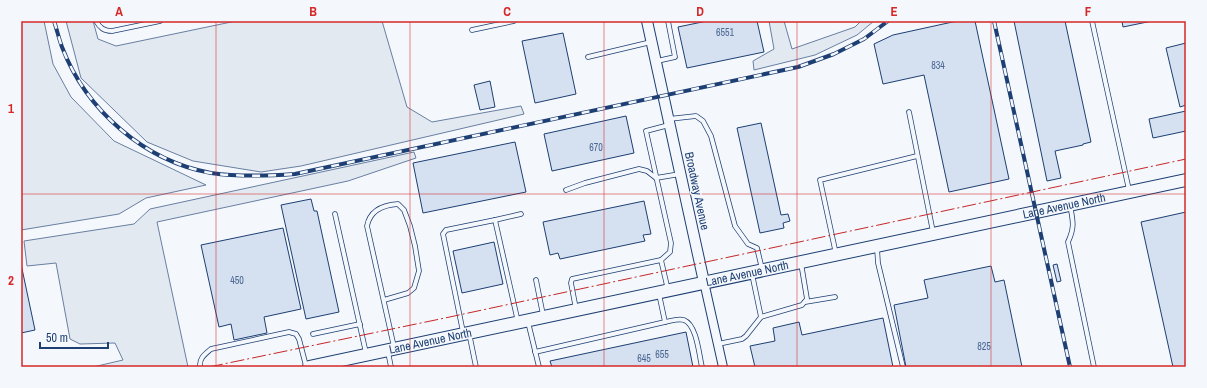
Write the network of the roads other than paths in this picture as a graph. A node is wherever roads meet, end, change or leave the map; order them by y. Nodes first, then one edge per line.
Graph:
1 (96, 21) edge
2 (160, 21) edge
3 (514, 21) edge
4 (647, 21) edge
5 (668, 21) edge
6 (1092, 21) edge
7 (472, 30) dead end
8 (652, 42) junction
9 (588, 57) dead end
10 (656, 61) junction
11 (909, 112) dead end
12 (669, 122) junction
13 (917, 156) junction
14 (680, 174) junction
15 (656, 178) junction
16 (1186, 180) edge
17 (566, 190) dead end
18 (1130, 192) junction
19 (1070, 205) junction
20 (335, 214) dead end
21 (521, 214) dead end
22 (495, 220) junction
23 (933, 234) junction
24 (877, 246) junction
25 (836, 254) junction
26 (661, 260) junction
27 (801, 262) junction
28 (757, 271) junction
29 (536, 280) dead end
30 (704, 282) junction
31 (663, 291) junction
32 (835, 297) dead end
33 (384, 300) junction
34 (805, 302) junction
35 (576, 310) junction
36 (543, 317) junction
37 (761, 317) junction
38 (523, 321) junction
39 (665, 322) junction
40 (360, 324) junction
41 (313, 334) dead end
42 (466, 334) junction
43 (718, 344) junction
44 (391, 350) junction
45 (535, 352) junction
46 (367, 355) junction
47 (200, 367) edge
48 (308, 367) edge
49 (391, 367) edge
50 (476, 367) edge
51 (539, 367) edge
52 (702, 367) edge
53 (723, 367) edge
54 (904, 367) edge
55 (1094, 367) edge

1 - 2 lane
3 - 7 lane
4 - 8 street, Broadway Avenue
5 - 10 lane
6 - 18 lane
8 - 9 lane
8 - 10 street, Broadway Avenue
10 - 12 street, Broadway Avenue
11 - 13 lane
12 - 14 street, Broadway Avenue
12 - 15 lane
12 - 28 lane
13 - 23 lane
13 - 25 lane
14 - 15 lane
14 - 30 street, Broadway Avenue
15 - 17 lane
15 - 26 lane
16 - 18 main road, Lane Avenue North
18 - 19 main road, Lane Avenue North
19 - 23 main road, Lane Avenue North
19 - 55 lane
20 - 40 lane
21 - 22 lane
22 - 38 lane
22 - 42 lane
23 - 24 main road, Lane Avenue North
24 - 25 main road, Lane Avenue North
24 - 54 lane
25 - 27 main road, Lane Avenue North
26 - 31 lane
26 - 35 lane
27 - 28 main road, Lane Avenue North
27 - 34 lane
28 - 30 main road, Lane Avenue North
28 - 37 lane
29 - 36 lane
30 - 31 main road, Lane Avenue North
30 - 43 street, Broadway Avenue
31 - 35 main road, Lane Avenue North
31 - 39 lane
32 - 34 lane
33 - 33 lane
33 - 44 lane
34 - 37 lane
35 - 36 main road, Lane Avenue North
36 - 38 main road, Lane Avenue North
37 - 43 lane
38 - 42 main road, Lane Avenue North
38 - 45 lane
39 - 45 lane
39 - 52 lane
40 - 41 lane
40 - 46 lane
42 - 44 main road, Lane Avenue North
42 - 50 lane
43 - 53 street, Broadway Avenue
44 - 46 main road, Lane Avenue North
44 - 49 lane
45 - 51 lane
46 - 48 main road, Lane Avenue North
47 - 48 lane

